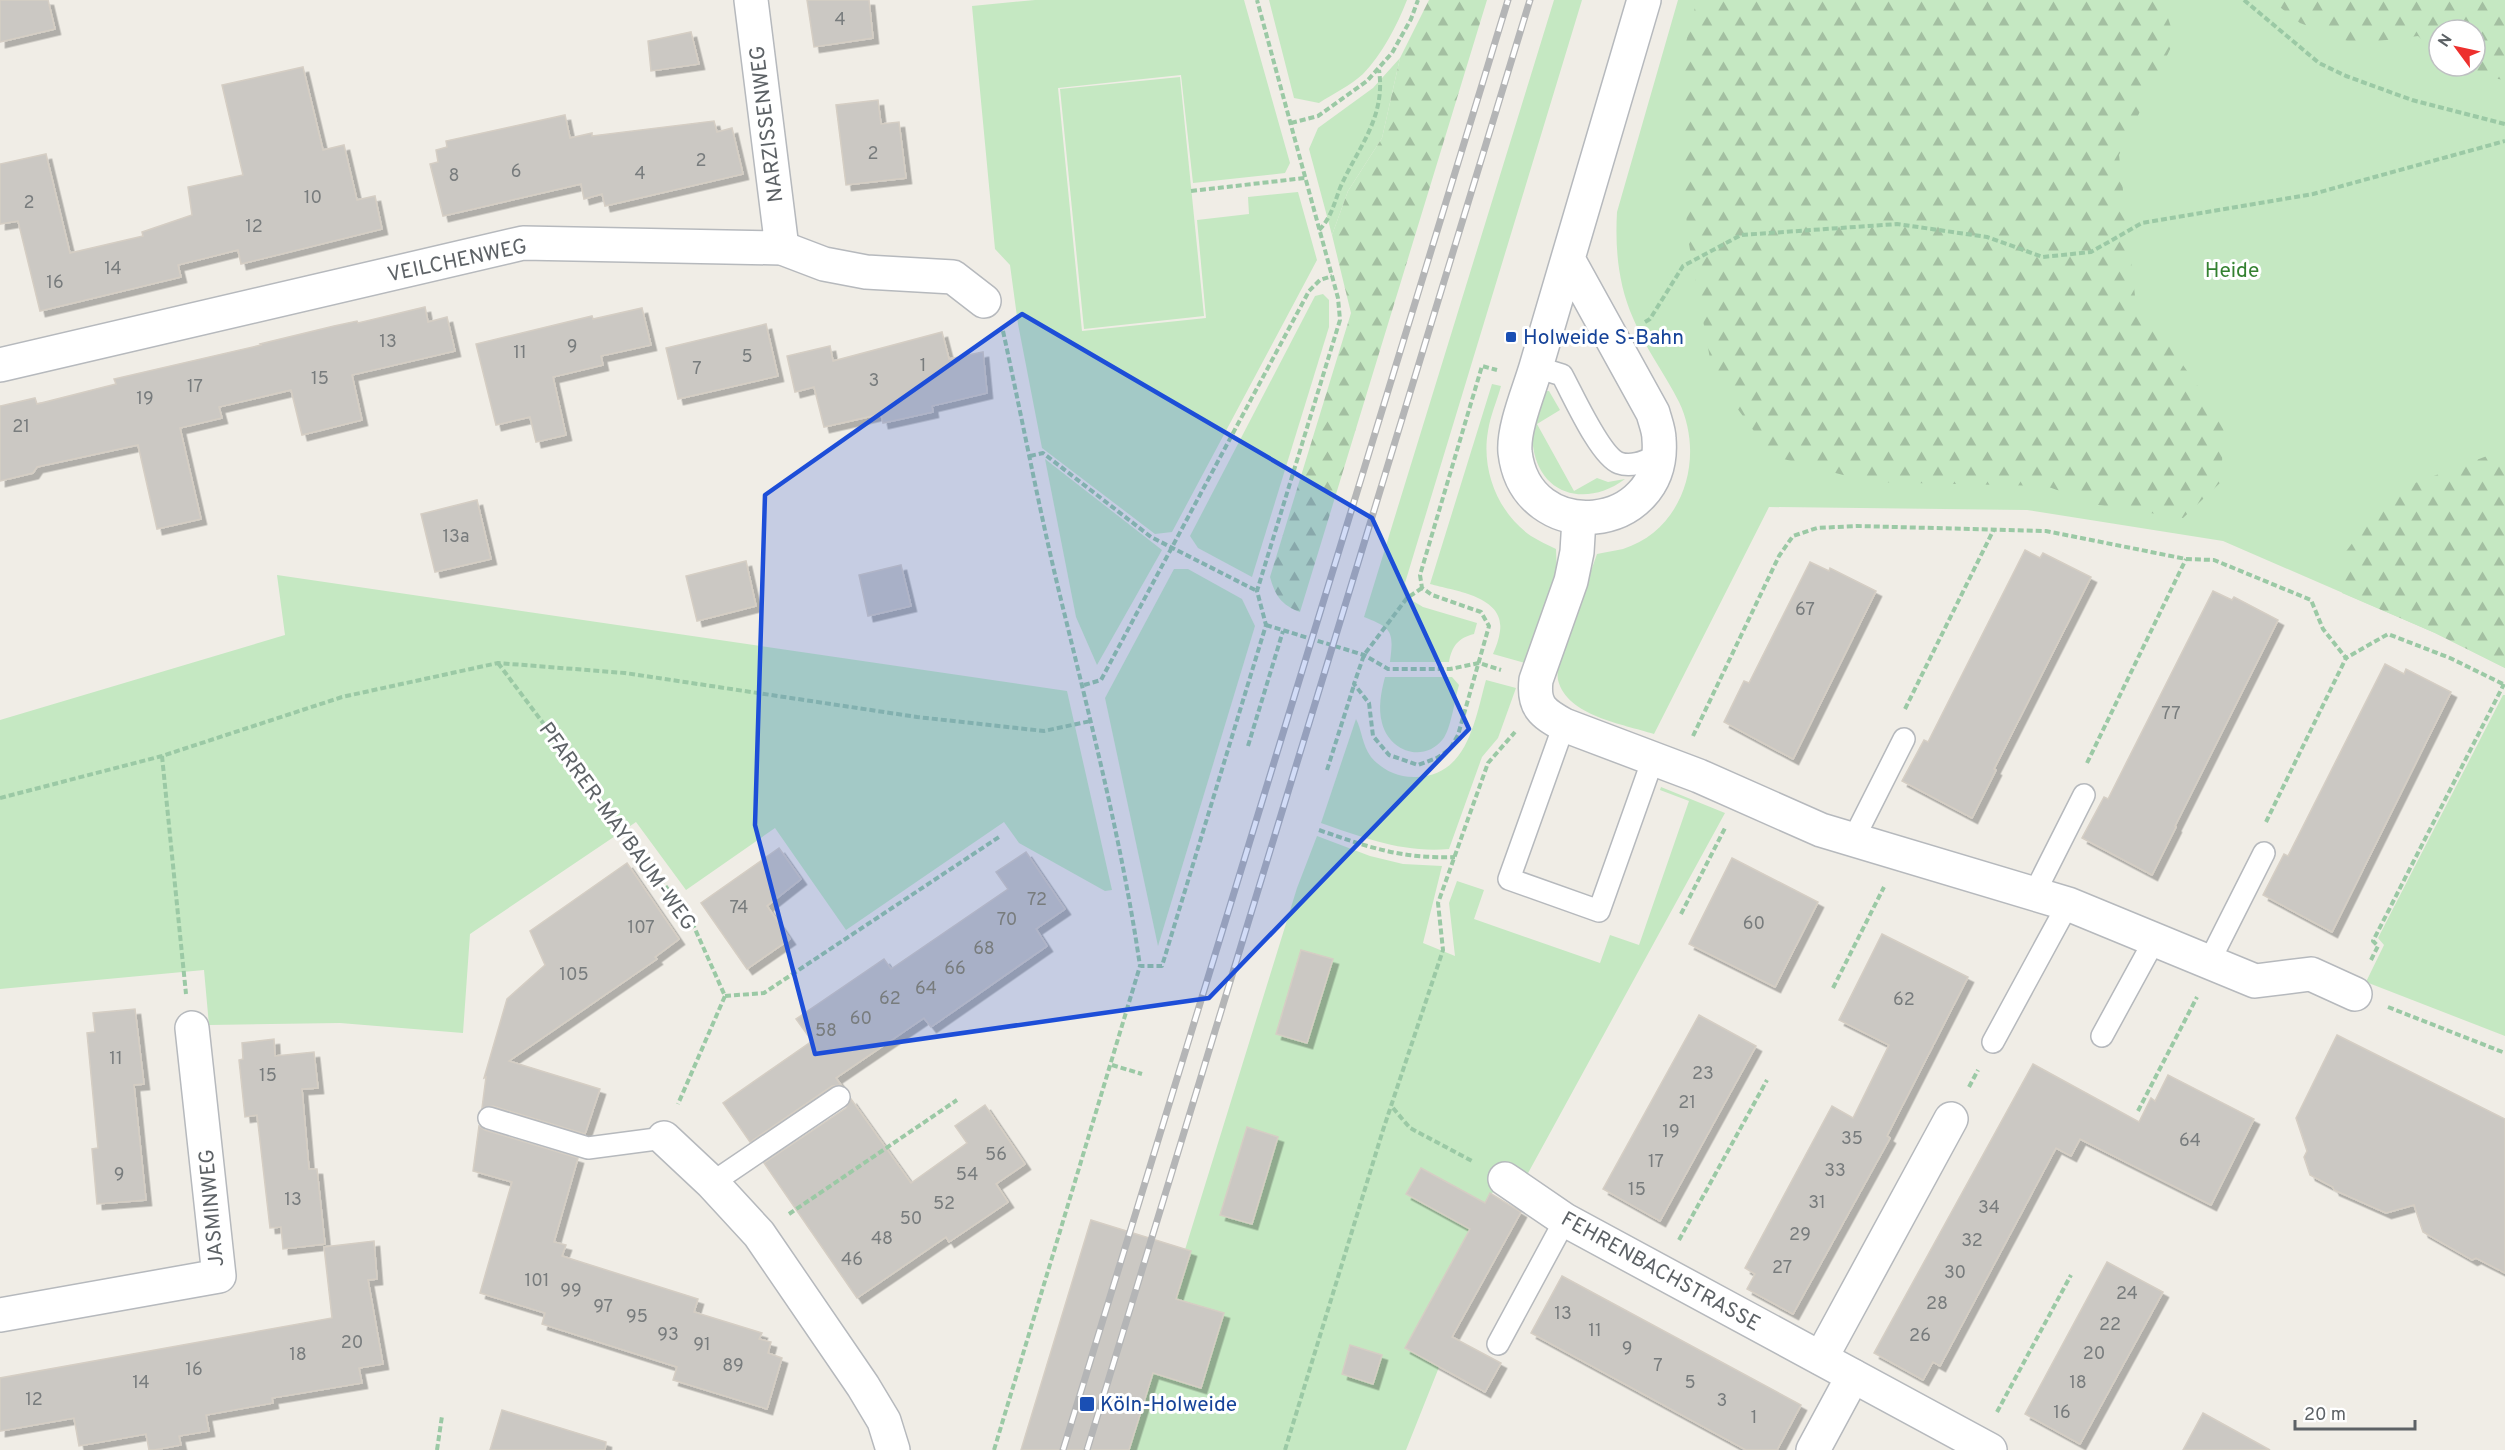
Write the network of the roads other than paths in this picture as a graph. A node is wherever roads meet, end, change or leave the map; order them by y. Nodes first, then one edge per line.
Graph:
1 (751, 0) edge
2 (1644, 0) edge
3 (782, 248) junction
4 (1568, 259) junction
5 (984, 301) road end
6 (0, 365) edge
7 (1534, 374) junction
8 (1659, 455) junction
9 (1579, 519) junction
10 (1551, 717) junction
11 (1904, 739) road end
12 (1666, 763) junction
13 (2084, 795) road end
14 (1853, 840) junction
15 (2264, 853) road end
16 (2034, 894) junction
17 (2068, 904) junction
18 (2155, 939) junction
19 (2209, 962) junction
20 (2355, 994) road end
21 (192, 1028) road end
22 (2102, 1036) dead end
23 (1993, 1042) road end
24 (839, 1097) dead end
25 (489, 1118) dead end
26 (1951, 1119) road end
27 (664, 1138) joint
28 (1505, 1179) road end
29 (712, 1183) junction
30 (1565, 1220) junction
31 (0, 1315) edge
32 (1498, 1344) dead end
33 (1821, 1358) junction
34 (1853, 1376) junction
35 (1985, 1447) edge
36 (893, 1450) edge
37 (1813, 1450) edge

1 - 3 street, NARZISSENWEG
2 - 4 street
3 - 5 street, VEILCHENWEG
3 - 6 street, VEILCHENWEG
4 - 7 street
4 - 8 street
7 - 8 lane
7 - 9 street
8 - 9 street
9 - 10 street
10 - 12 street
10 - 12 lane
11 - 14 lane
12 - 14 street
13 - 16 lane
14 - 16 street
15 - 19 lane
16 - 17 street
17 - 18 street
17 - 23 lane
18 - 19 street
18 - 22 lane
19 - 20 street
21 - 31 street, JASMINWEG
24 - 29 lane
25 - 27 lane
26 - 33 street
27 - 29 street
28 - 30 street, FEHRENBACHSTRASSE
29 - 36 street
30 - 32 lane
30 - 33 street, FEHRENBACHSTRASSE
33 - 34 street, FEHRENBACHSTRASSE
34 - 35 street, FEHRENBACHSTRASSE
34 - 37 street

